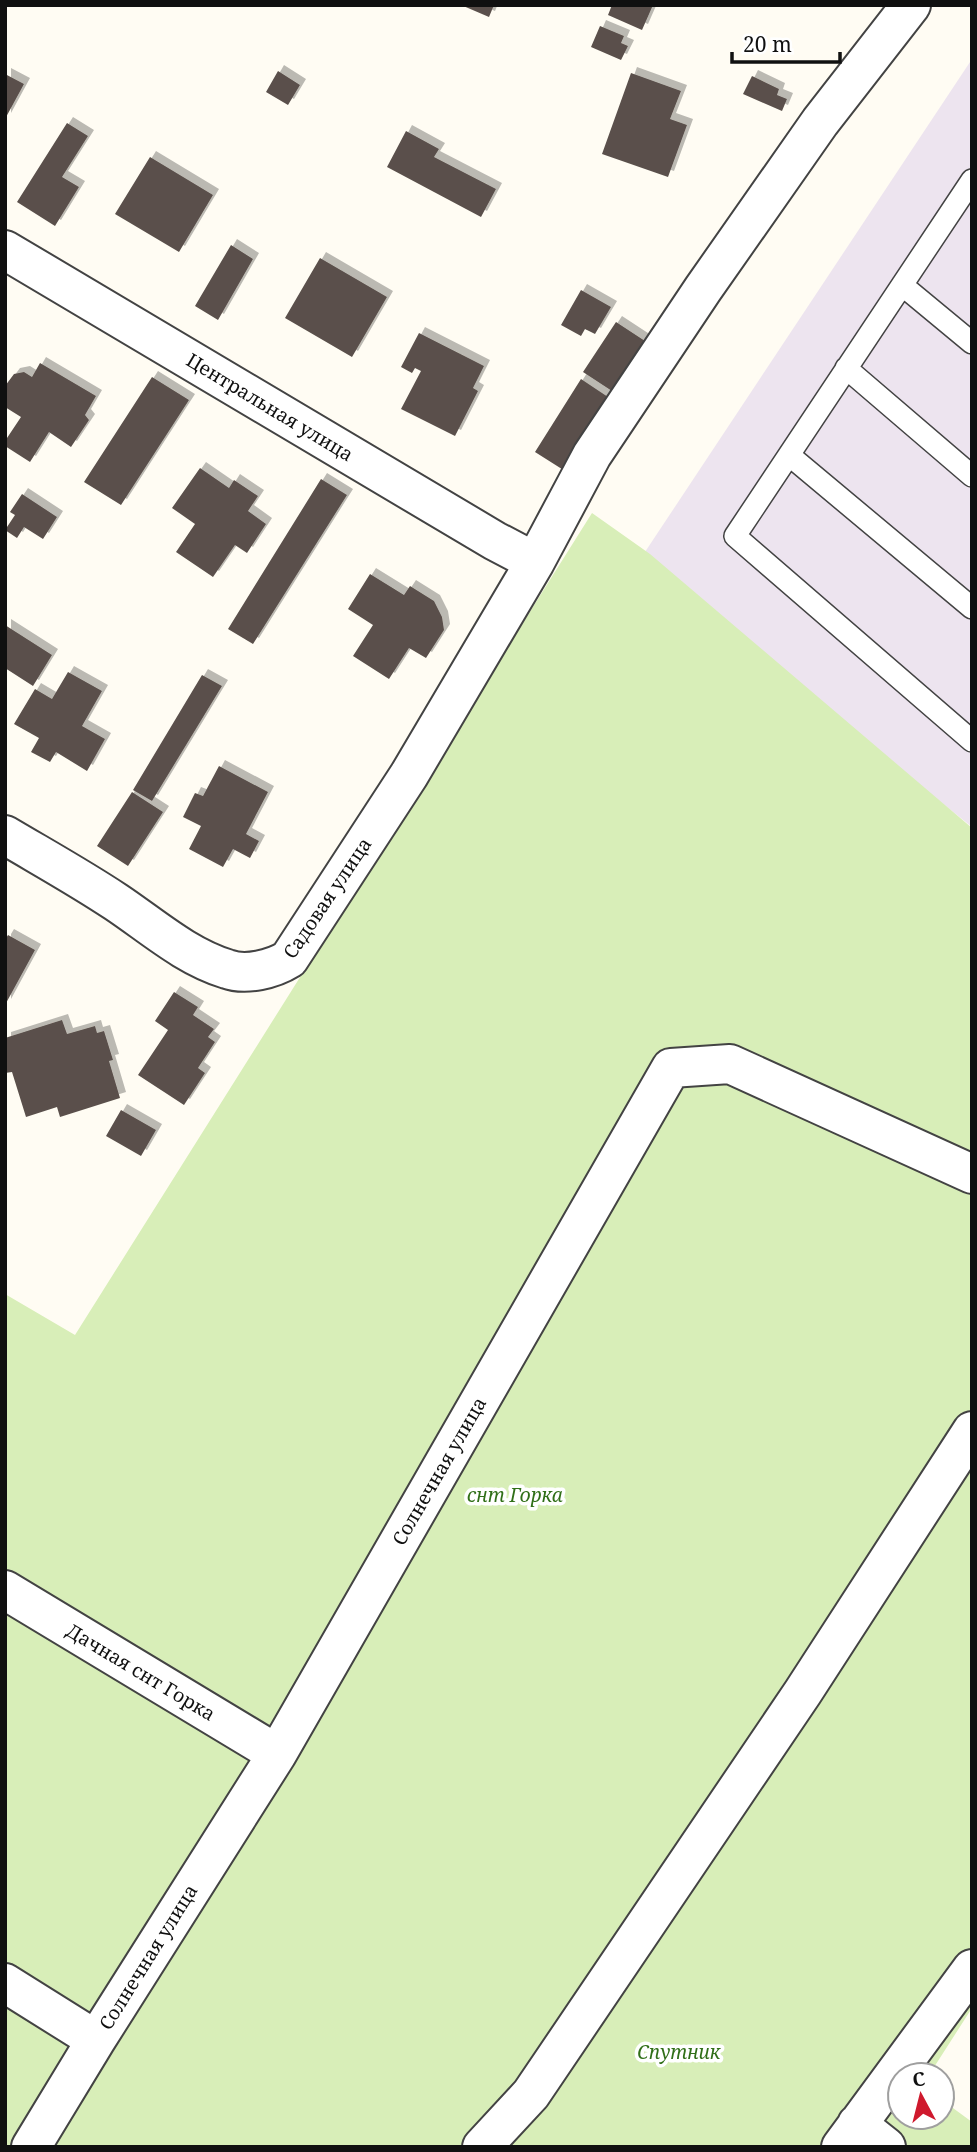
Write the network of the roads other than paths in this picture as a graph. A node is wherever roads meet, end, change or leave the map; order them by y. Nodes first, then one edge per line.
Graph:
1 (911, 5) edge
2 (972, 180) edge
3 (964, 209) edge
4 (5, 250) edge
5 (902, 285) junction
6 (972, 343) edge
7 (846, 368) junction
8 (789, 454) junction
9 (972, 476) edge
10 (535, 562) junction
11 (972, 608) edge
12 (972, 741) edge
13 (5, 835) edge
14 (972, 1174) edge
15 (972, 1431) edge
16 (5, 1590) edge
17 (277, 1754) junction
18 (972, 1969) edge
19 (5, 1983) edge
20 (96, 2040) junction
21 (849, 2135) edge
22 (31, 2147) edge
23 (482, 2147) edge
24 (886, 2147) edge

1 - 10 street, Садовая улица
2 - 3 lane
3 - 5 lane
4 - 10 street, Центральная улица
5 - 6 lane
5 - 7 lane
7 - 8 lane
7 - 9 lane
8 - 11 lane
8 - 12 lane
10 - 13 street, Садовая улица
14 - 17 street, Солнечная улица
15 - 23 street
16 - 17 street, Дачная снт Горка
17 - 20 street, Солнечная улица
18 - 21 street
19 - 20 street
20 - 22 street, Солнечная улица
21 - 24 street

